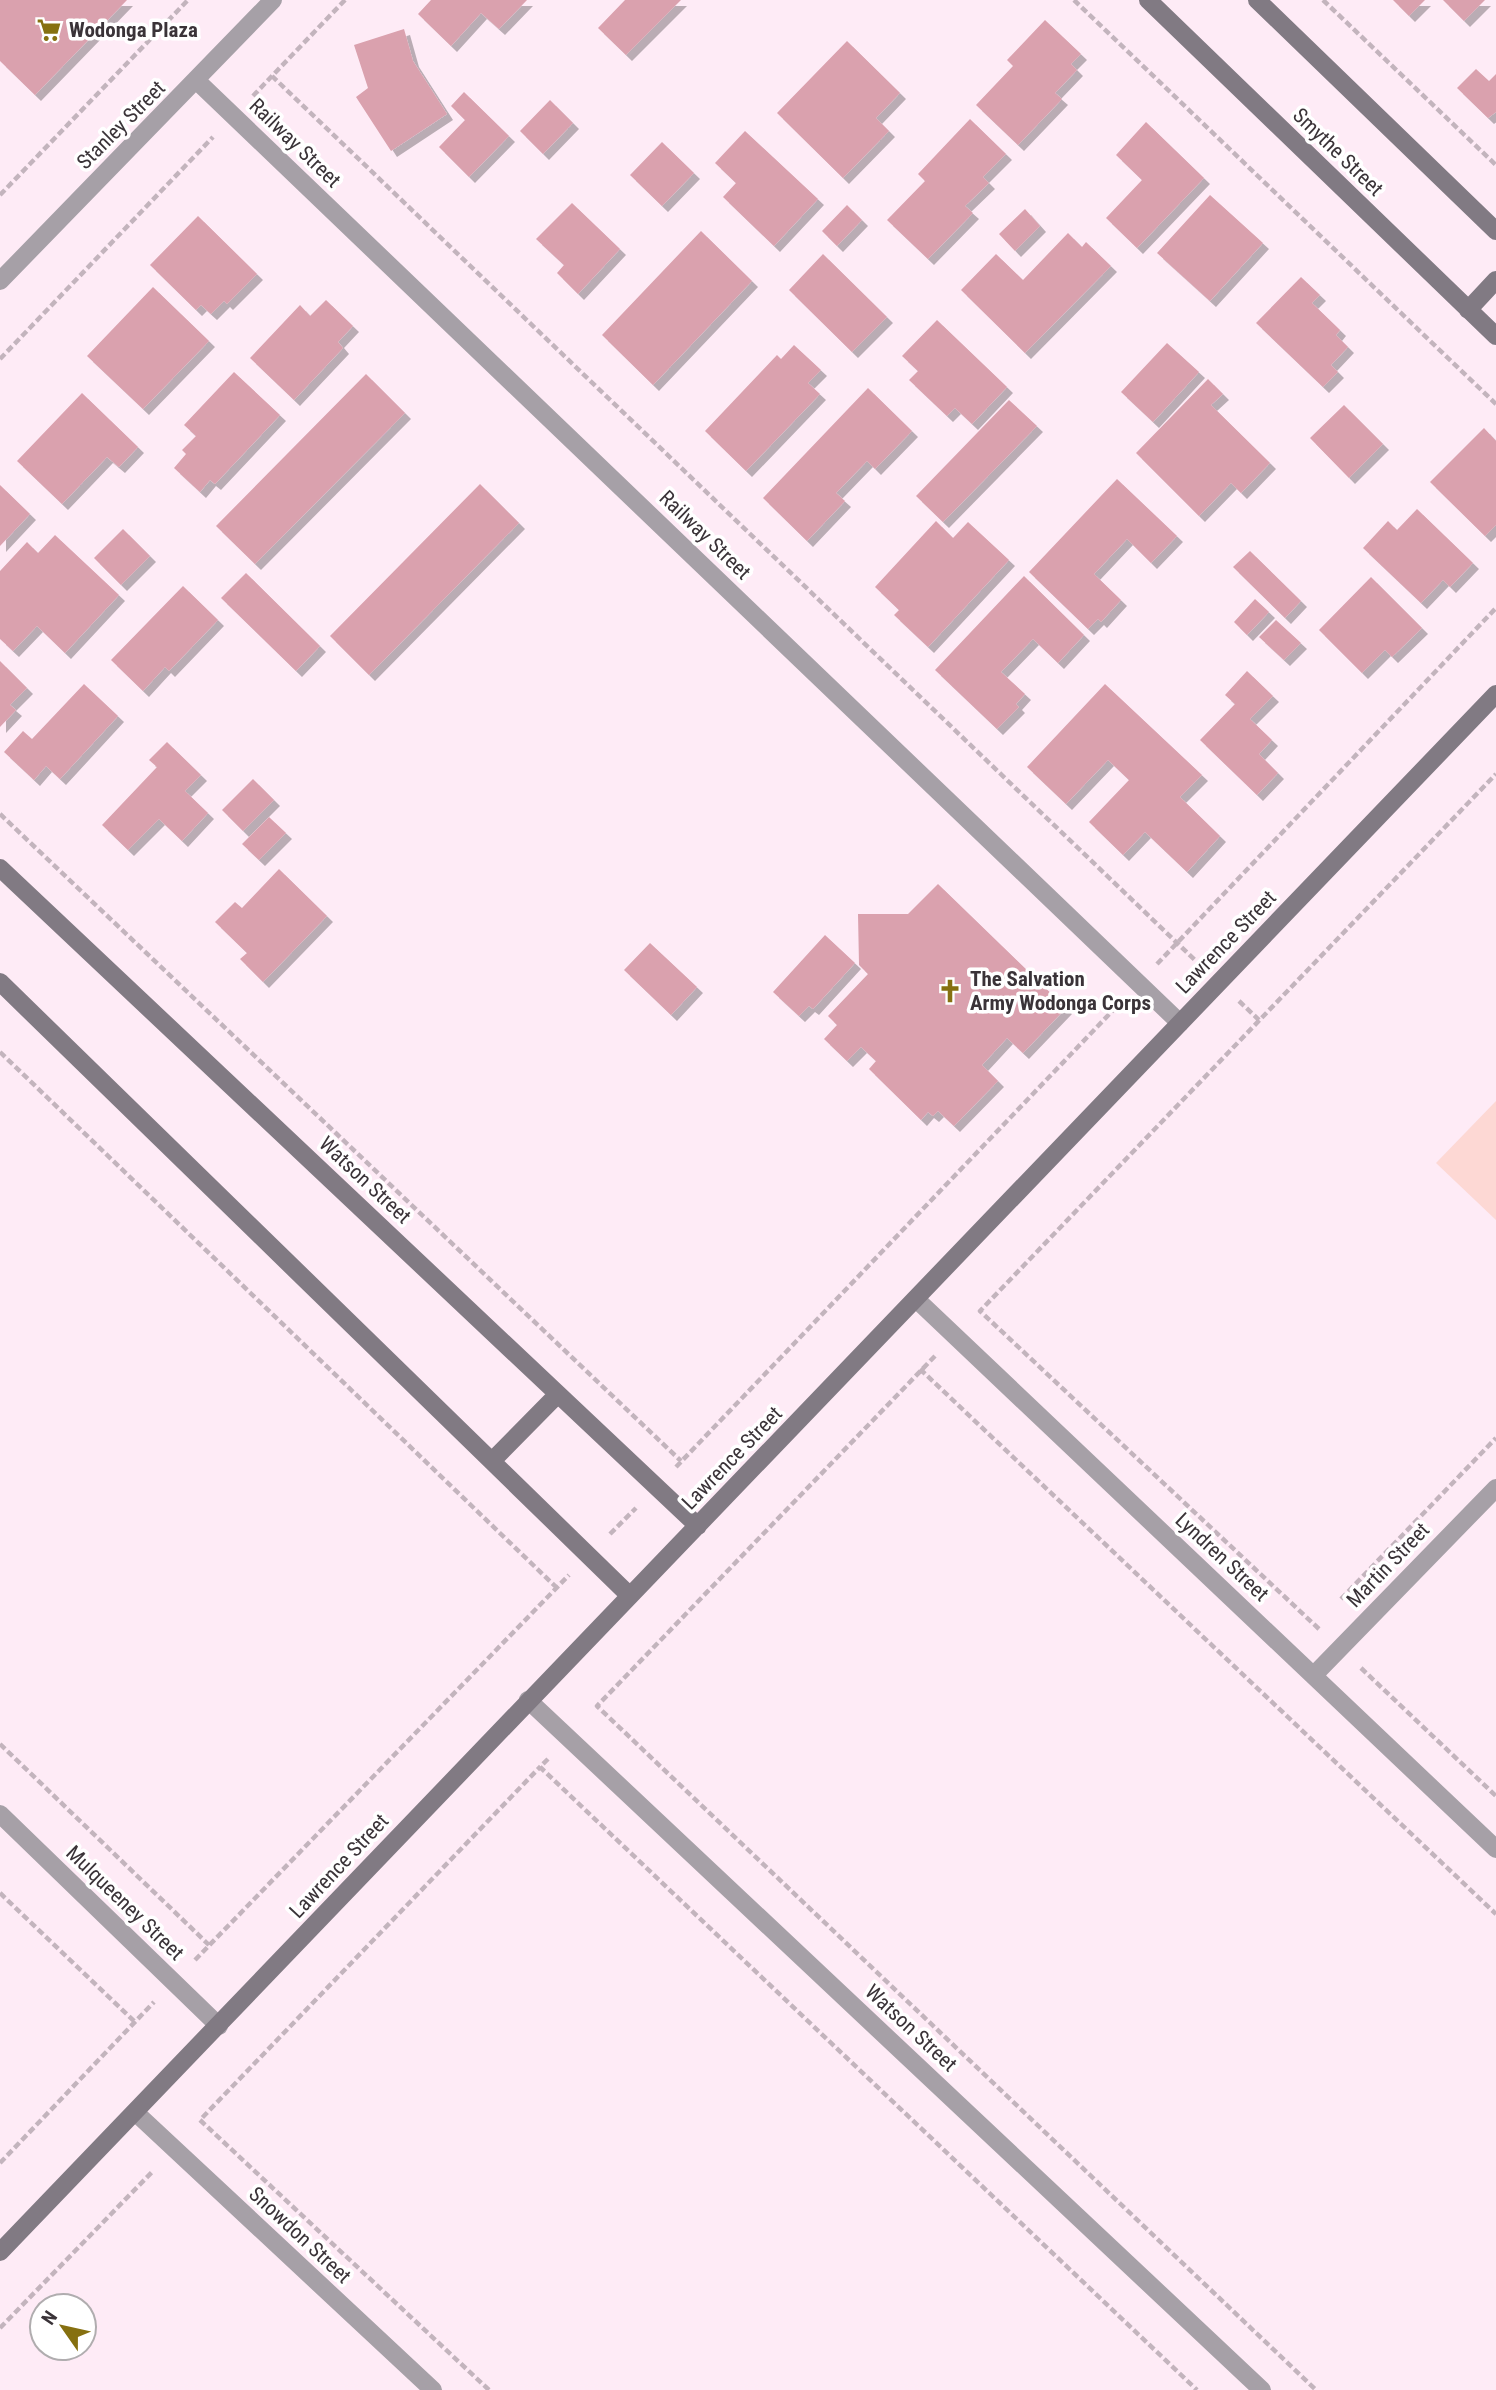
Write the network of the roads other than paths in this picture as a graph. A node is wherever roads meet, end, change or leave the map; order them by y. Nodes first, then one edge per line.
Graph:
1 (273, 0) edge
2 (1148, 0) edge
3 (1257, 0) edge
4 (197, 81) junction
5 (1496, 231) edge
6 (1496, 280) edge
7 (0, 281) edge
8 (1468, 310) junction
9 (1496, 337) edge
10 (1496, 694) edge
11 (0, 867) edge
12 (0, 982) edge
13 (1180, 1023) junction
14 (916, 1299) junction
15 (558, 1394) junction
16 (493, 1460) junction
17 (1496, 1488) edge
18 (698, 1526) junction
19 (629, 1595) junction
20 (1314, 1675) junction
21 (528, 1700) junction
22 (0, 1814) edge
23 (1496, 1849) edge
24 (219, 2025) junction
25 (136, 2113) junction
26 (0, 2252) edge
27 (433, 2390) edge
28 (1262, 2390) edge

1 - 4 street, Stanley Street
2 - 8 street, Smythe Street
3 - 5 street
4 - 7 street, Stanley Street
4 - 13 street, Railway Street
6 - 8 street
8 - 9 street, Smythe Street
10 - 13 street, Lawrence Street
11 - 15 street, Watson Street
12 - 16 street
13 - 14 street, Lawrence Street
14 - 18 street, Lawrence Street
14 - 20 street, Lyndren Street
15 - 16 street
15 - 18 street, Watson Street
16 - 19 street
17 - 20 street, Martin Street
18 - 19 street, Lawrence Street
19 - 21 street, Lawrence Street
20 - 23 street, Lyndren Street
21 - 24 street, Lawrence Street
21 - 28 street, Watson Street
22 - 24 street, Mulqueeney Street
24 - 25 street, Lawrence Street
25 - 26 street, Lawrence Street
25 - 27 street, Snowdon Street

